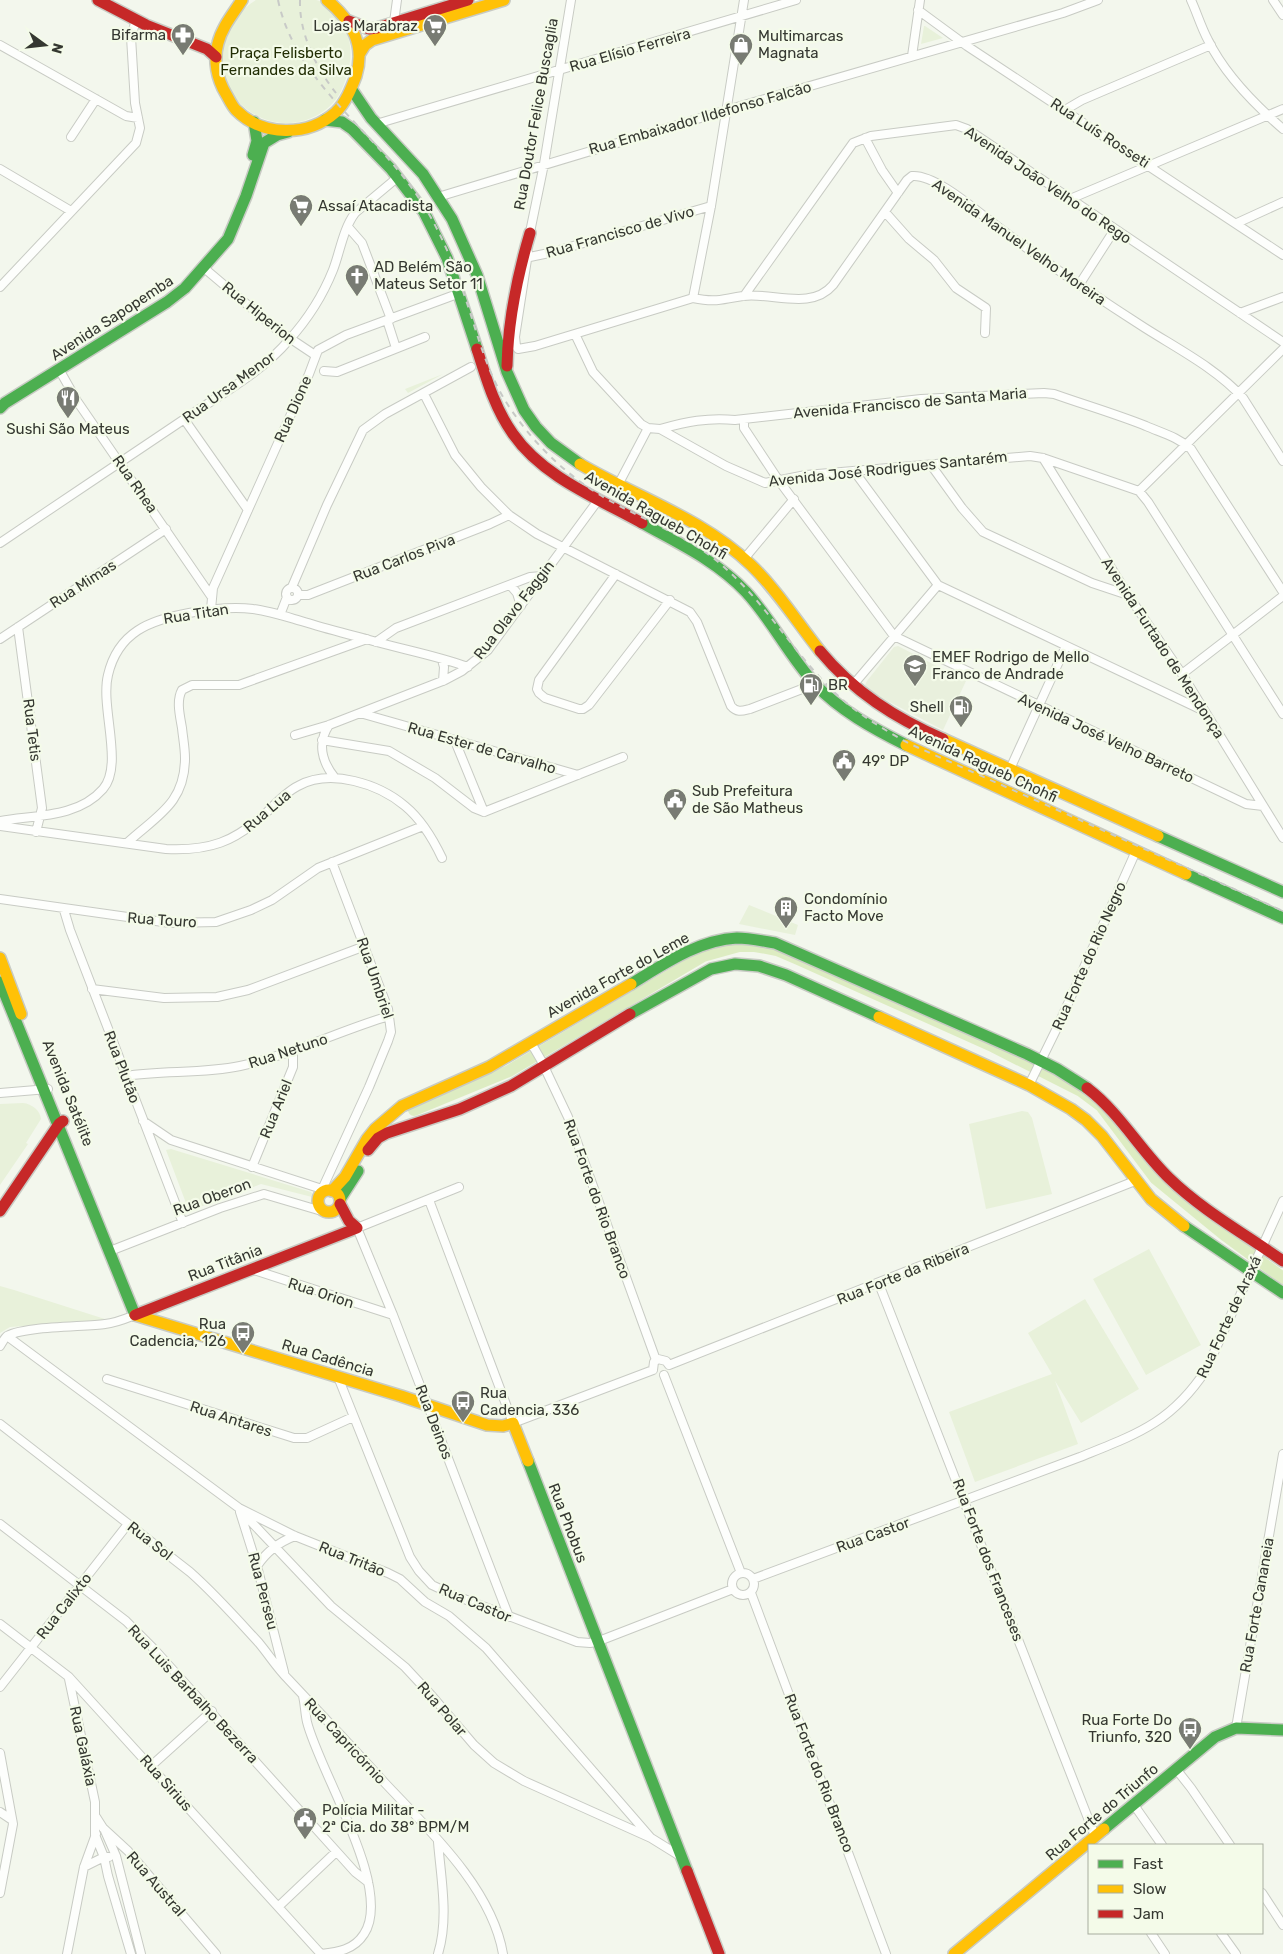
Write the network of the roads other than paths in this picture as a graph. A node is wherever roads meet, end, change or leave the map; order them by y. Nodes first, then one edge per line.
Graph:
1 (98, 0) edge
2 (242, 0) edge
3 (327, 0) edge
4 (397, 0) edge
5 (468, 0) edge
6 (504, 0) edge
7 (571, 0) edge
8 (744, 0) edge
9 (796, 0) edge
10 (920, 0) edge
11 (1097, 0) edge
12 (1191, 0) edge
13 (1273, 0) edge
14 (918, 10) junction
15 (742, 16) junction
16 (1283, 16) edge
17 (136, 20) junction
18 (349, 21) junction
19 (394, 22) junction
20 (962, 42) junction
21 (0, 45) edge
22 (1211, 45) junction
23 (360, 53) junction
24 (912, 56) junction
25 (216, 57) junction
26 (560, 71) junction
27 (352, 90) junction
28 (96, 99) junction
29 (1283, 109) edge
30 (1065, 110) junction
31 (726, 111) junction
32 (1268, 115) junction
33 (138, 118) junction
34 (325, 120) junction
35 (254, 122) junction
36 (376, 124) junction
37 (1283, 129) edge
38 (290, 131) junction
39 (71, 137) dead end
40 (865, 138) junction
41 (544, 164) junction
42 (1149, 165) junction
43 (0, 169) edge
44 (398, 177) junction
45 (898, 193) junction
46 (438, 197) junction
47 (1070, 199) junction
48 (1283, 202) edge
49 (711, 206) junction
50 (71, 211) junction
51 (885, 212) junction
52 (1236, 223) junction
53 (348, 227) junction
54 (1115, 229) junction
55 (530, 233) joint
56 (223, 244) junction
57 (1283, 255) edge
58 (524, 259) junction
59 (204, 268) junction
60 (1079, 285) junction
61 (0, 287) edge
62 (460, 293) junction
63 (744, 296) junction
64 (1283, 297) edge
65 (693, 298) junction
66 (1240, 313) junction
67 (389, 319) junction
68 (575, 334) junction
69 (984, 334) dead end
70 (424, 337) dead end
71 (290, 340) junction
72 (1283, 342) edge
73 (396, 348) junction
74 (1283, 349) edge
75 (315, 355) junction
76 (471, 367) dead end
77 (60, 370) junction
78 (324, 371) dead end
79 (507, 373) junction
80 (1238, 392) junction
81 (424, 394) junction
82 (2, 405) edge
83 (184, 419) junction
84 (744, 419) junction
85 (648, 428) junction
86 (660, 429) junction
87 (1185, 444) junction
88 (1042, 458) junction
89 (1283, 461) edge
90 (119, 462) junction
91 (930, 465) junction
92 (854, 471) junction
93 (779, 481) junction
94 (615, 483) junction
95 (1139, 491) junction
96 (597, 498) junction
97 (794, 500) junction
98 (610, 506) junction
99 (248, 510) junction
100 (509, 515) junction
101 (166, 529) junction
102 (0, 543) edge
103 (563, 546) junction
104 (744, 559) junction
105 (616, 574) junction
106 (542, 576) junction
107 (938, 585) junction
108 (510, 586) junction
109 (292, 588) junction
110 (1283, 592) edge
111 (298, 595) junction
112 (1128, 595) junction
113 (211, 596) junction
114 (1283, 596) edge
115 (287, 597) junction
116 (670, 600) junction
117 (521, 606) junction
118 (211, 609) junction
119 (280, 615) junction
120 (18, 627) junction
121 (1233, 635) junction
122 (894, 636) junction
123 (0, 639) edge
124 (367, 640) junction
125 (376, 642) junction
126 (1066, 646) junction
127 (442, 660) junction
128 (468, 667) junction
129 (1182, 674) junction
130 (443, 681) junction
131 (815, 684) junction
132 (854, 686) junction
133 (1190, 688) junction
134 (867, 696) junction
135 (1176, 696) junction
136 (386, 702) junction
137 (840, 705) junction
138 (1039, 707) junction
139 (1204, 711) junction
140 (360, 713) junction
141 (851, 714) junction
142 (1283, 714) edge
143 (386, 721) junction
144 (329, 725) junction
145 (295, 736) dead end
146 (322, 740) junction
147 (455, 741) junction
148 (624, 757) dead end
149 (1010, 768) junction
150 (578, 775) junction
151 (335, 778) junction
152 (1263, 806) junction
153 (484, 812) junction
154 (40, 815) junction
155 (0, 821) edge
156 (0, 826) edge
157 (423, 826) junction
158 (36, 832) junction
159 (1283, 838) edge
160 (127, 843) junction
161 (1136, 851) junction
162 (442, 858) dead end
163 (332, 862) junction
164 (1283, 892) edge
165 (0, 900) edge
166 (64, 910) junction
167 (1283, 918) edge
168 (365, 946) junction
169 (0, 958) edge
170 (0, 982) edge
171 (92, 989) junction
172 (389, 1016) junction
173 (531, 1045) junction
174 (293, 1050) junction
175 (543, 1063) junction
176 (1040, 1063) junction
177 (125, 1076) junction
178 (1030, 1082) junction
179 (47, 1089) junction
180 (0, 1092) edge
181 (59, 1119) junction
182 (144, 1121) junction
183 (171, 1140) junction
184 (153, 1145) junction
185 (252, 1167) junction
186 (328, 1175) junction
187 (1135, 1181) junction
188 (309, 1184) junction
189 (459, 1187) dead end
190 (329, 1198) junction
191 (429, 1200) junction
192 (0, 1201) edge
193 (1283, 1201) edge
194 (0, 1211) edge
195 (183, 1223) junction
196 (357, 1228) junction
197 (343, 1233) junction
198 (108, 1245) junction
199 (1261, 1249) junction
200 (1283, 1261) edge
201 (250, 1269) junction
202 (1252, 1270) junction
203 (879, 1284) junction
204 (1283, 1293) edge
205 (135, 1315) junction
206 (393, 1315) junction
207 (7, 1336) junction
208 (0, 1346) edge
209 (656, 1360) junction
210 (669, 1365) junction
211 (653, 1370) junction
212 (664, 1375) junction
213 (338, 1377) junction
214 (107, 1379) dead end
215 (427, 1405) junction
216 (353, 1417) junction
217 (513, 1423) junction
218 (0, 1424) edge
219 (1283, 1454) edge
220 (965, 1500) junction
221 (239, 1508) junction
222 (0, 1524) edge
223 (128, 1524) junction
224 (295, 1536) junction
225 (274, 1547) junction
226 (257, 1566) junction
227 (741, 1573) junction
228 (753, 1579) junction
229 (80, 1585) junction
230 (733, 1589) junction
231 (751, 1593) junction
232 (509, 1618) junction
233 (0, 1624) edge
234 (599, 1641) junction
235 (31, 1648) junction
236 (284, 1675) junction
237 (69, 1677) junction
238 (0, 1688) edge
239 (303, 1696) junction
240 (212, 1711) junction
241 (1236, 1728) junction
242 (1283, 1730) edge
243 (0, 1753) edge
244 (151, 1766) junction
245 (1176, 1770) junction
246 (1134, 1805) junction
247 (0, 1812) edge
248 (95, 1816) junction
249 (12, 1820) junction
250 (103, 1828) junction
251 (95, 1835) junction
252 (650, 1838) junction
253 (1093, 1841) edge
254 (438, 1842) junction
255 (1161, 1844) edge
256 (1229, 1844) edge
257 (1088, 1845) edge
258 (128, 1851) junction
259 (336, 1852) junction
260 (116, 1856) junction
261 (104, 1857) junction
262 (682, 1857) junction
263 (84, 1868) junction
264 (368, 1882) junction
265 (0, 1893) edge
266 (1263, 1894) edge
267 (279, 1906) junction
268 (1280, 1913) edge
269 (1283, 1925) edge
270 (1151, 1934) edge
271 (1222, 1934) edge
272 (67, 1954) edge
273 (131, 1954) edge
274 (141, 1954) edge
275 (216, 1954) edge
276 (321, 1954) edge
277 (438, 1954) edge
278 (503, 1954) edge
279 (719, 1954) edge
280 (886, 1954) edge
281 (954, 1954) edge
282 (1165, 1954) edge
283 (1236, 1954) edge

1 - 17 main road
2 - 25 main road
3 - 18 main road
4 - 19 street
5 - 19 main road
6 - 23 main road
7 - 26 street, Rua Doutor Felice Buscaglia
8 - 15 street
9 - 15 street, Rua Elísio Ferreira
10 - 14 street
11 - 20 street, Rua Embaixador Ildefonso Falcão
12 - 22 street
13 - 16 street
14 - 20 street, Rua Luís Rosseti
14 - 24 street
15 - 26 street, Rua Elísio Ferreira
15 - 31 street
17 - 25 main road
17 - 33 street
18 - 19 main road
18 - 23 main road
20 - 24 street, Rua Embaixador Ildefonso Falcão
20 - 30 street, Rua Luís Rosseti
21 - 28 street
22 - 30 street
22 - 32 street
23 - 27 main road
24 - 31 street, Rua Embaixador Ildefonso Falcão
25 - 35 main road
26 - 36 street, Rua Elísio Ferreira
26 - 41 street, Rua Doutor Felice Buscaglia
27 - 34 main road
27 - 36 main road, Avenida Ragueb Chohfi
28 - 33 street
28 - 39 street
29 - 32 street
30 - 42 street, Rua Luís Rosseti
31 - 41 street, Rua Embaixador Ildefonso Falcão
31 - 49 street
32 - 37 street
32 - 42 street
33 - 50 street
34 - 38 main road
34 - 44 main road, Avenida Ragueb Chohfi
35 - 38 main road
35 - 56 main road, Avenida Sapopemba
36 - 46 main road, Avenida Ragueb Chohfi
38 - 56 main road, Avenida Sapopemba
40 - 45 street
40 - 47 street, Avenida João Velho do Rego
40 - 63 street, Avenida João Velho do Rego
41 - 46 street, Rua Embaixador Ildefonso Falcão
41 - 55 street, Rua Doutor Felice Buscaglia
42 - 47 street
42 - 52 street, Rua Luís Rosseti
43 - 50 street
44 - 53 street, Rua Ursa Menor
44 - 62 main road, Avenida Ragueb Chohfi
45 - 51 street, Avenida Manuel Velho Moreira
45 - 60 street, Avenida Manuel Velho Moreira
46 - 79 main road, Avenida Ragueb Chohfi
47 - 54 street, Avenida João Velho do Rego
48 - 52 street
49 - 58 street, Rua Francisco de Vivo
49 - 65 street
50 - 61 street
51 - 63 street, Avenida Manuel Velho Moreira
51 - 69 street
52 - 57 street, Rua Luís Rosseti
53 - 67 street
53 - 71 street, Rua Ursa Menor
54 - 60 street
54 - 66 street, Avenida João Velho do Rego
55 - 58 main road, Rua Doutor Felice Buscaglia
56 - 59 main road, Avenida Sapopemba
58 - 68 street, Rua Doutor Felice Buscaglia
58 - 79 main road, Rua Doutor Felice Buscaglia
59 - 71 street, Rua Hiperion
59 - 77 main road, Avenida Sapopemba
60 - 80 street, Avenida Manuel Velho Moreira
62 - 67 street
62 - 96 main road, Avenida Ragueb Chohfi
63 - 65 street, Avenida Manuel Velho Moreira
64 - 66 street
65 - 68 street
66 - 72 street, Avenida João Velho do Rego
67 - 73 street
67 - 75 street
68 - 85 street
70 - 73 street
71 - 75 street, Rua Hiperion
71 - 83 street, Rua Ursa Menor
73 - 78 street
74 - 80 street
75 - 99 street, Rua Dione
76 - 81 street
77 - 82 main road, Avenida Sapopemba
77 - 90 street, Rua Rhea
79 - 94 main road, Avenida Ragueb Chohfi
80 - 87 street
80 - 89 street, Avenida Manuel Velho Moreira
81 - 100 street
81 - 109 street
83 - 90 street, Rua Ursa Menor
83 - 99 street
84 - 86 street, Avenida Francisco de Santa Maria
84 - 87 street, Avenida Francisco de Santa Maria
84 - 93 street, Avenida José Velho Barreto
85 - 86 street, Avenida José Rodrigues Santarém
85 - 94 street
86 - 93 street, Avenida José Rodrigues Santarém
87 - 95 street
87 - 110 street, Avenida Francisco de Santa Maria
88 - 91 street, Avenida José Rodrigues Santarém
88 - 95 street, Avenida José Rodrigues Santarém
88 - 112 street, Avenida Furtado de Mendonça
90 - 101 street, Rua Rhea
90 - 102 street, Rua Ursa Menor
91 - 92 street, Avenida José Rodrigues Santarém
91 - 112 street
92 - 93 street, Avenida José Rodrigues Santarém
92 - 107 street
93 - 97 street, Avenida José Velho Barreto
94 - 96 main road
94 - 98 main road
94 - 104 main road, Avenida Ragueb Chohfi
95 - 121 street
96 - 98 main road, Avenida Ragueb Chohfi
96 - 103 street, Rua Olavo Faggin
97 - 104 street
97 - 122 street, Avenida José Velho Barreto
98 - 131 main road, Avenida Ragueb Chohfi
99 - 113 street, Rua Dione
100 - 103 street
100 - 111 street, Rua Carlos Piva
101 - 113 street, Rua Rhea
101 - 120 street, Rua Mimas
103 - 105 street
103 - 106 street, Rua Olavo Faggin
104 - 132 main road, Avenida Ragueb Chohfi
105 - 116 street
105 - 116 street
106 - 108 street
106 - 117 street, Rua Olavo Faggin
107 - 122 street
107 - 126 street
108 - 117 street
108 - 125 street
109 - 111 street
109 - 115 street
111 - 115 street
112 - 129 street, Avenida Furtado de Mendonça
113 - 118 street, Rua Dione
114 - 121 street
115 - 119 street
116 - 131 street
117 - 128 street, Rua Olavo Faggin
118 - 119 street, Rua Titan
118 - 154 street, Rua Titan
119 - 124 street, Rua Titan
120 - 123 street, Rua Mimas
120 - 154 street, Rua Tetis
121 - 129 street
121 - 142 street
122 - 132 street
122 - 138 street, Avenida José Velho Barreto
124 - 125 street, Rua Titan
124 - 160 street
125 - 127 street, Rua Titan
126 - 135 street
126 - 138 street
127 - 128 street, Rua Titan
127 - 130 street
128 - 130 street, Rua Olavo Faggin
129 - 133 street, Avenida Furtado de Mendonça
130 - 136 street, Rua Olavo Faggin
131 - 137 main road, Avenida Ragueb Chohfi
132 - 134 main road, Avenida Ragueb Chohfi
132 - 137 main road
133 - 135 street
133 - 139 street, Avenida Furtado de Mendonça
134 - 141 main road
134 - 149 main road, Avenida Ragueb Chohfi
135 - 139 street
136 - 140 street, Rua Olavo Faggin
136 - 143 street
137 - 141 main road, Avenida Ragueb Chohfi
138 - 149 street
138 - 152 street, Avenida José Velho Barreto
139 - 152 street, Avenida Furtado de Mendonça
140 - 143 street, Rua Ester de Carvalho
140 - 144 street, Rua Olavo Faggin
141 - 161 main road, Avenida Ragueb Chohfi
143 - 147 street, Rua Ester de Carvalho
144 - 145 street, Rua Olavo Faggin
144 - 146 street
146 - 151 street
146 - 153 street
147 - 150 street, Rua Ester de Carvalho
147 - 153 street
148 - 150 street
149 - 164 main road, Avenida Ragueb Chohfi
150 - 153 street
151 - 157 street, Rua Lua
151 - 160 street, Rua Lua
152 - 159 street, Avenida Furtado de Mendonça
154 - 155 street, Rua Titan
154 - 158 street, Rua Tetis
156 - 158 street, Rua Lua
157 - 162 street, Rua Lua
157 - 163 street, Rua Touro
158 - 160 street, Rua Lua
161 - 167 main road, Avenida Ragueb Chohfi
161 - 176 street, Rua Forte do Rio Negro
163 - 166 street, Rua Touro
163 - 168 street, Rua Umbriel
165 - 166 street, Rua Touro
166 - 171 street, Rua Plutão
168 - 171 street
168 - 172 street, Rua Umbriel
169 - 179 main road, Avenida Satélite
170 - 179 main road, Avenida Satélite
171 - 177 street, Rua Plutão
172 - 174 street, Rua Netuno
172 - 186 street, Rua Umbriel
173 - 175 street, Rua Forte do Rio Branco
173 - 176 main road, Avenida Forte do Leme
173 - 190 main road, Avenida Forte do Leme
174 - 177 street, Rua Netuno
174 - 185 street, Rua Ariel
175 - 178 main road
175 - 190 main road
175 - 209 street, Rua Forte do Rio Branco
176 - 178 street
176 - 199 main road, Avenida Forte do Leme
177 - 182 street, Rua Plutão
178 - 187 main road
179 - 180 street
179 - 181 main road, Avenida Satélite
181 - 192 main road
181 - 194 main road
181 - 198 main road, Avenida Satélite
182 - 183 street
182 - 184 street, Rua Plutão
183 - 184 street
183 - 185 street
184 - 195 street, Rua Plutão
185 - 188 street
186 - 188 street
186 - 190 street, Rua Umbriel
187 - 202 main road
187 - 203 street, Rua Forte da Ribeira
188 - 190 street
189 - 191 street, Rua Titânia
190 - 195 street, Rua Oberon
190 - 196 main road
190 - 197 main road
191 - 196 street, Rua Titânia
191 - 217 street, Rua Phobus
193 - 199 street, Rua Forte de Araxá
195 - 198 street, Rua Oberon
196 - 197 main road, Rua Titânia
196 - 206 street, Rua Deinos
197 - 201 main road, Rua Titânia
198 - 205 main road, Avenida Satélite
199 - 200 main road, Avenida Forte do Leme
199 - 202 street, Rua Forte de Araxá
201 - 205 main road, Rua Titânia
201 - 206 street, Rua Orion
202 - 204 main road
202 - 220 street, Rua Forte de Araxá
203 - 210 street, Rua Forte da Ribeira
203 - 220 street, Rua Forte dos Franceses
205 - 207 street, Rua Titânia
205 - 213 main road, Rua Cadência
206 - 215 street, Rua Deinos
207 - 208 street
207 - 221 street, Rua Tritão
209 - 210 street
209 - 211 street
210 - 212 street
211 - 212 street
211 - 217 street
212 - 227 street
213 - 215 main road, Rua Cadência
213 - 216 street, Rua Castor
214 - 216 street, Rua Antares
215 - 217 main road, Rua Cadência
215 - 232 street, Rua Deinos
216 - 232 street, Rua Castor
217 - 234 main road, Rua Phobus
218 - 223 street, Rua Sol
219 - 241 street, Rua Forte Cananeia
220 - 228 street, Rua Castor
220 - 253 street, Rua Forte dos Franceses
221 - 224 street, Rua Tritão
221 - 225 street, Rua Polar
221 - 226 street, Rua Perseu
222 - 229 street, Rua Luis Barbalho Bezerra
223 - 229 street, Rua Calixto
223 - 236 street, Rua Sol
224 - 225 street
224 - 252 street, Rua Tritão
225 - 226 street
225 - 252 street, Rua Polar
226 - 236 street, Rua Perseu
227 - 228 street
227 - 230 street
228 - 231 street
229 - 235 street, Rua Calixto
229 - 240 street, Rua Luis Barbalho Bezerra
230 - 231 street
230 - 234 street, Rua Castor
231 - 280 street, Rua Forte do Rio Branco
232 - 234 street, Rua Castor
233 - 235 street, Rua Sirius
234 - 262 main road, Rua Phobus
235 - 237 street, Rua Sirius
235 - 238 street, Rua Calixto
236 - 239 street, Rua Capricórnio
237 - 244 street, Rua Sirius
237 - 248 street, Rua Galáxia
239 - 254 street, Rua Capricórnio
239 - 264 street
240 - 244 street
240 - 259 street, Rua Luis Barbalho Bezerra
241 - 242 main road, Rua Forte do Triunfo
241 - 245 main road, Rua Forte do Triunfo
243 - 249 street
244 - 267 street, Rua Sirius
245 - 246 main road, Rua Forte do Triunfo
245 - 256 street
246 - 253 main road, Rua Forte do Triunfo
246 - 255 street
247 - 249 street
248 - 250 street, Rua Austral
248 - 251 street, Rua Galáxia
249 - 265 street
250 - 251 street
250 - 258 street, Rua Austral
250 - 260 street
251 - 261 street
251 - 263 street
252 - 262 street, Rua Polar
254 - 277 street
254 - 278 street, Rua Capricórnio
257 - 281 main road, Rua Forte do Triunfo
258 - 260 street
258 - 275 street, Rua Austral
259 - 264 street, Rua Luis Barbalho Bezerra
259 - 267 street
260 - 261 street
260 - 274 street
261 - 263 street
261 - 273 street
262 - 279 main road, Rua Phobus
263 - 272 street
264 - 276 street
266 - 268 street
267 - 276 street, Rua Sirius
268 - 269 street
270 - 282 street
271 - 283 street

